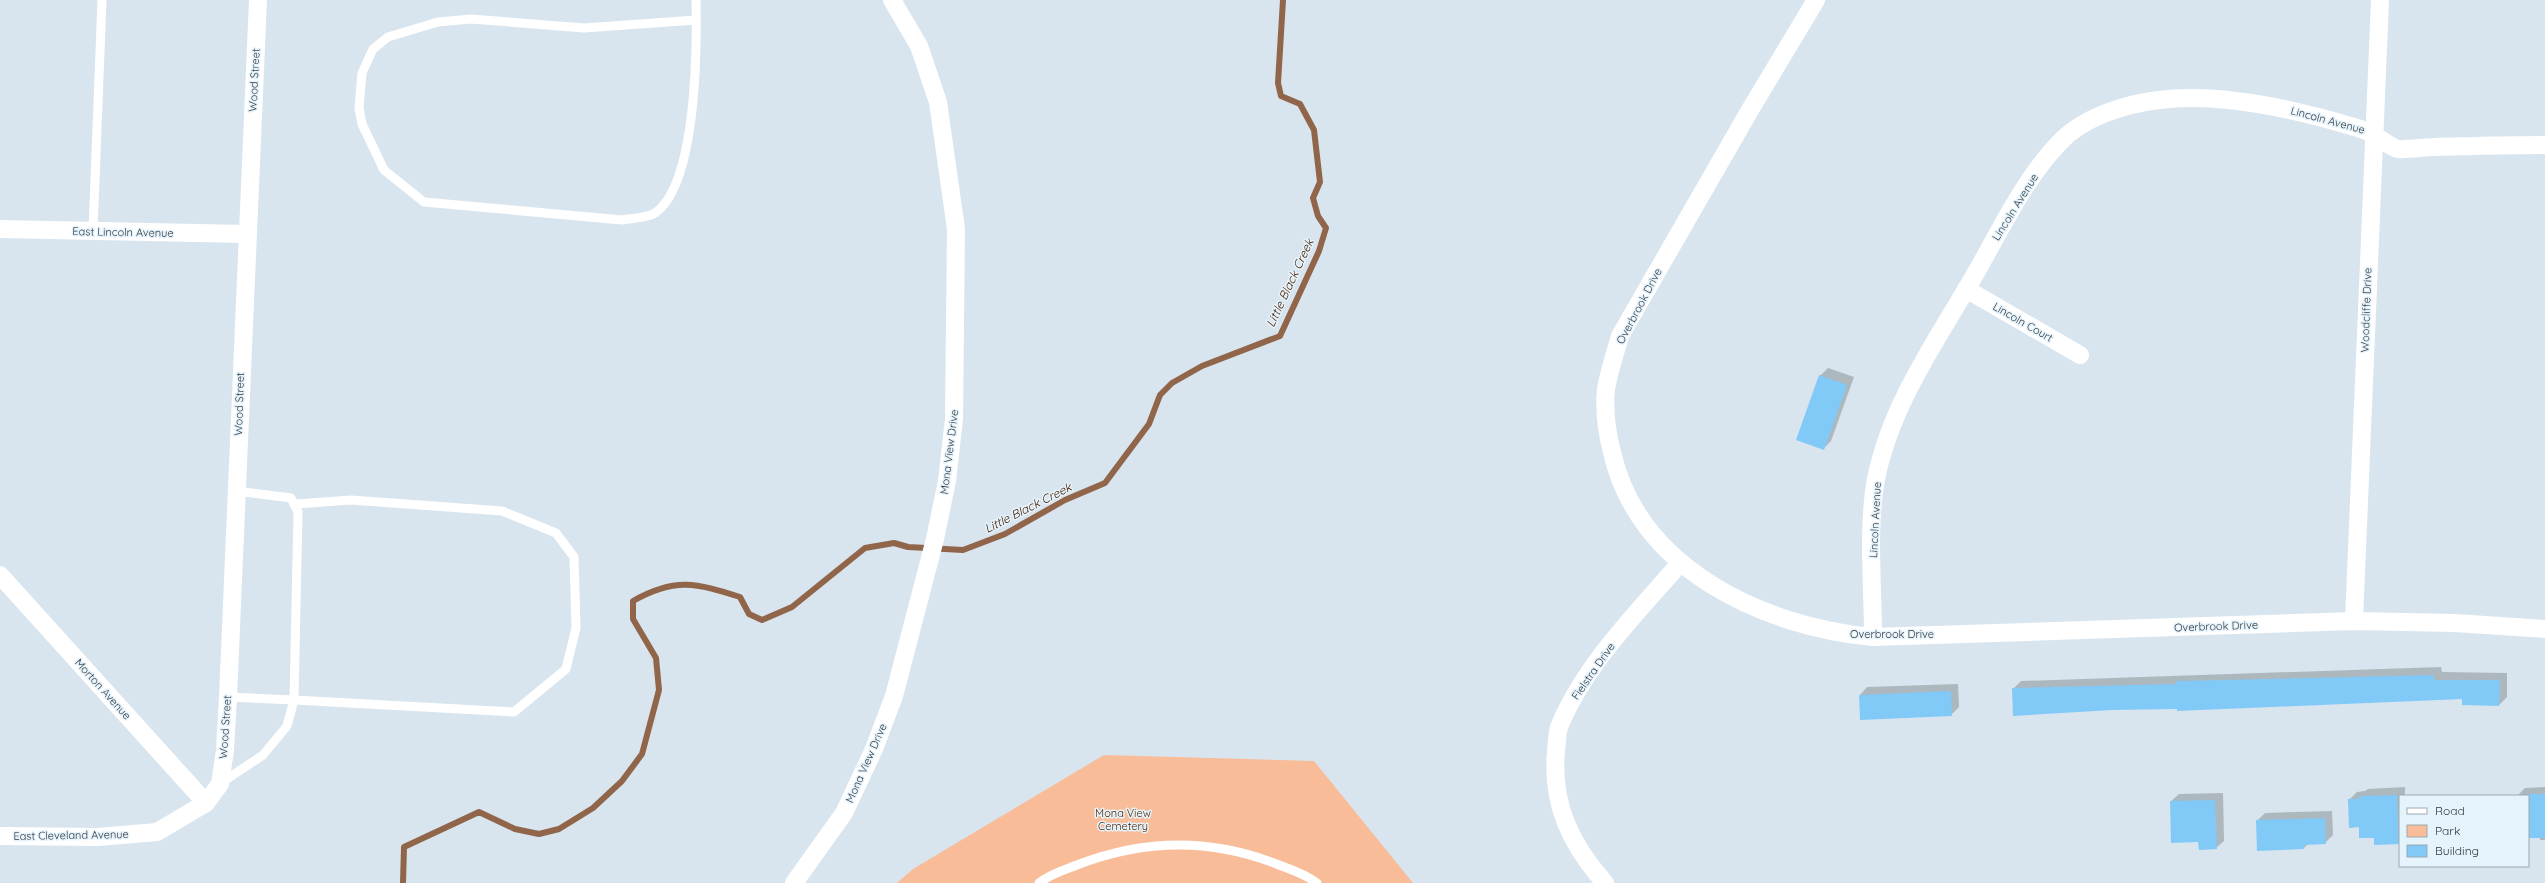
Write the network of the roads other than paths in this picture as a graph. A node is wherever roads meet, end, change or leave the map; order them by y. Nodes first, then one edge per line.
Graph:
1 (102, 0) edge
2 (258, 0) edge
3 (696, 0) edge
4 (892, 0) edge
5 (1816, 0) edge
6 (2380, 0) edge
7 (696, 20) junction
8 (2374, 132) junction
9 (2545, 145) edge
10 (0, 229) edge
11 (93, 231) junction
12 (246, 234) junction
13 (1966, 289) junction
14 (2080, 355) dead end
15 (236, 491) junction
16 (296, 504) junction
17 (1681, 562) junction
18 (0, 575) edge
19 (2354, 621) junction
20 (2545, 630) edge
21 (1873, 637) junction
22 (228, 697) junction
23 (294, 700) junction
24 (220, 784) junction
25 (206, 803) junction
26 (0, 836) edge
27 (794, 883) edge
28 (1039, 883) edge
29 (1317, 883) edge
30 (1605, 883) edge

1 - 11 lane
2 - 12 street, Wood Street
3 - 7 lane
4 - 27 street, Mona View Drive
5 - 17 street, Overbrook Drive
6 - 8 street, Woodcliffe Drive
7 - 7 lane
8 - 9 street, Lincoln Avenue
8 - 13 street, Lincoln Avenue
8 - 19 street, Woodcliffe Drive
10 - 11 street, East Lincoln Avenue
11 - 12 street, East Lincoln Avenue
12 - 15 street, Wood Street
13 - 14 street, Lincoln Court
13 - 21 street, Lincoln Avenue
15 - 16 lane
15 - 22 street, Wood Street
16 - 23 lane
16 - 23 lane
17 - 21 street, Overbrook Drive
17 - 30 street, Fielstra Drive
18 - 25 street, Morton Avenue
19 - 20 street, Overbrook Drive
19 - 21 street, Overbrook Drive
22 - 23 lane
22 - 24 street, Wood Street
23 - 24 lane
24 - 25 street, Wood Street
25 - 26 street, East Cleveland Avenue
28 - 29 lane

